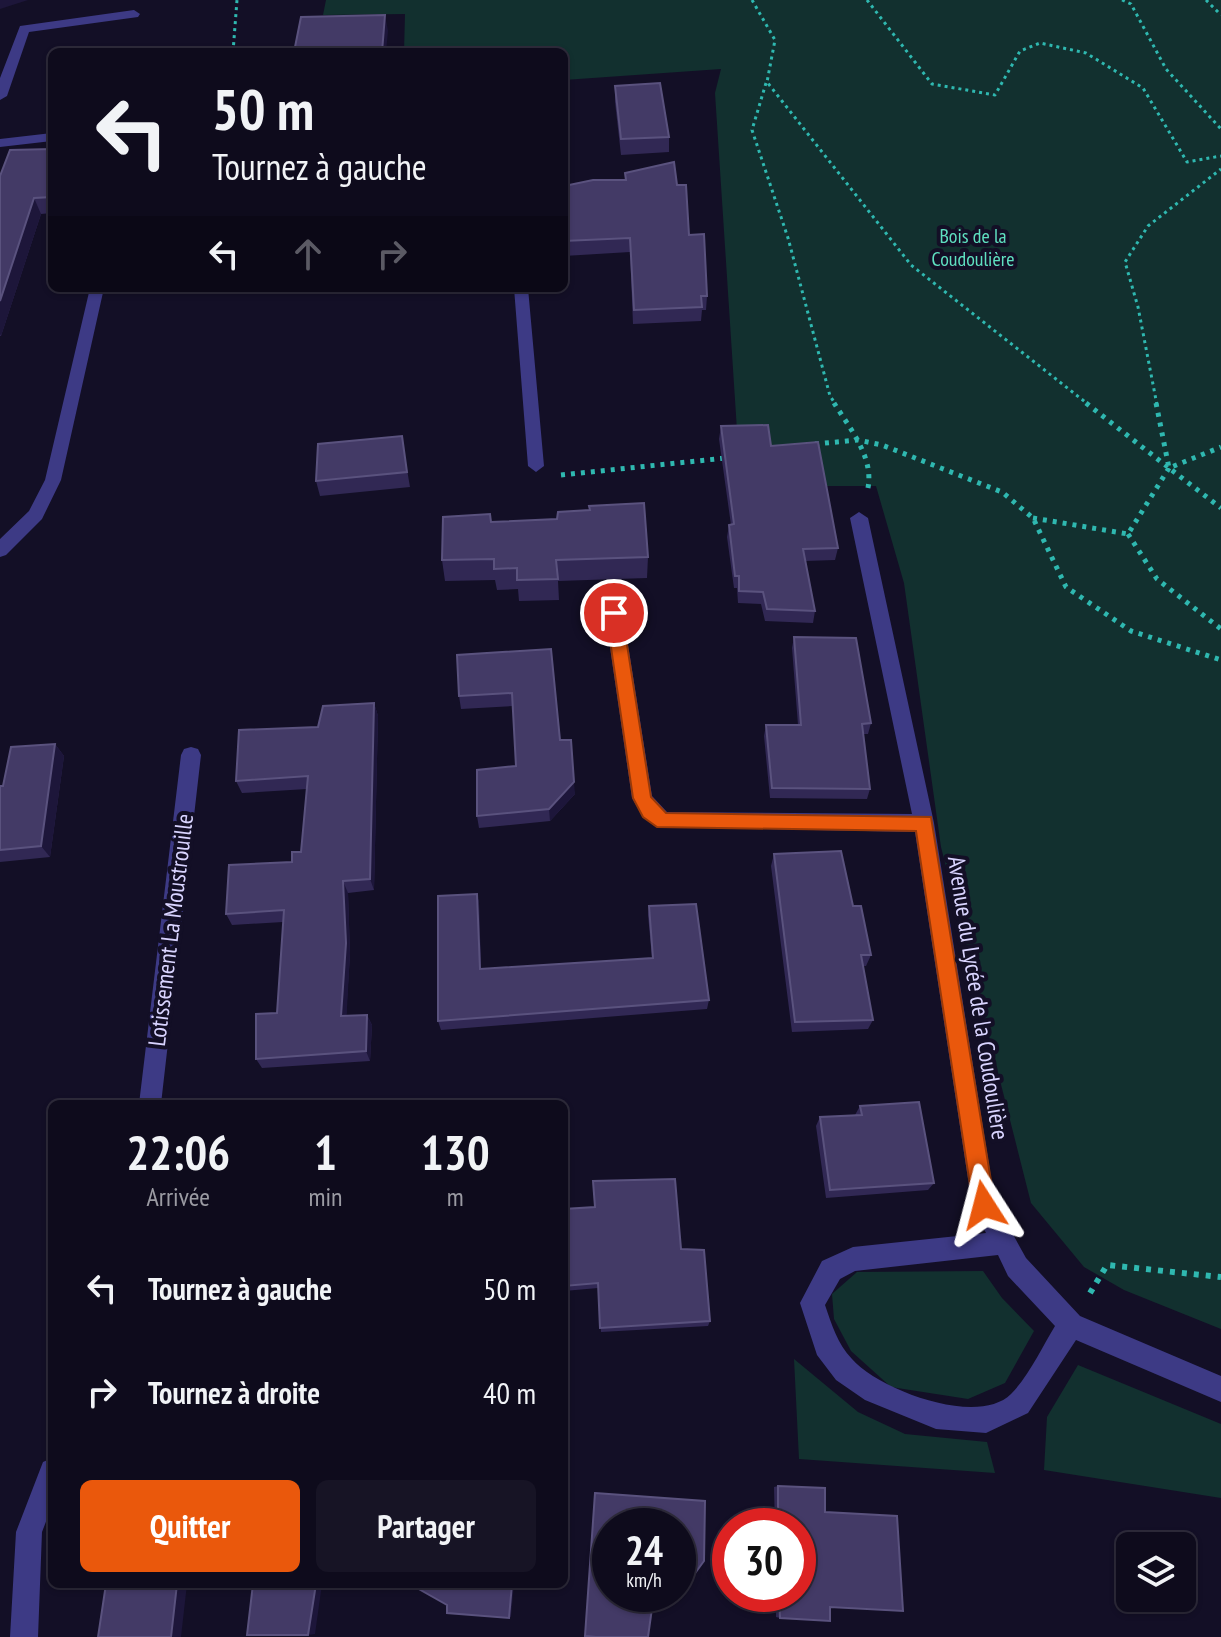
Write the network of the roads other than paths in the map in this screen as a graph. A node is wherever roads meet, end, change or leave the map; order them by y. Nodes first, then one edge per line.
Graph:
1 (134, 14) dead end
2 (0, 96) edge
3 (48, 137) edge
4 (0, 143) edge
5 (96, 292) edge
6 (521, 292) edge
7 (536, 466) road end
8 (859, 518) road end
9 (0, 550) edge
10 (614, 613) dead end
11 (191, 755) dead end
12 (924, 823) junction
13 (150, 1100) edge
14 (1001, 1243) junction
15 (1071, 1325) junction
16 (1221, 1389) edge
17 (48, 1482) edge
18 (24, 1637) edge

1 - 2 street
3 - 4 street
5 - 9 street
6 - 7 street
8 - 12 street, Avenue du Lycée de la Coudoulière
10 - 12 street
11 - 13 street, Lotissement La Moustrouille
12 - 14 street, Avenue du Lycée de la Coudoulière
14 - 15 street, Avenue du Lycée de la Coudoulière
14 - 15 street
15 - 16 street, Avenue du Lycée de la Coudoulière
17 - 18 street

